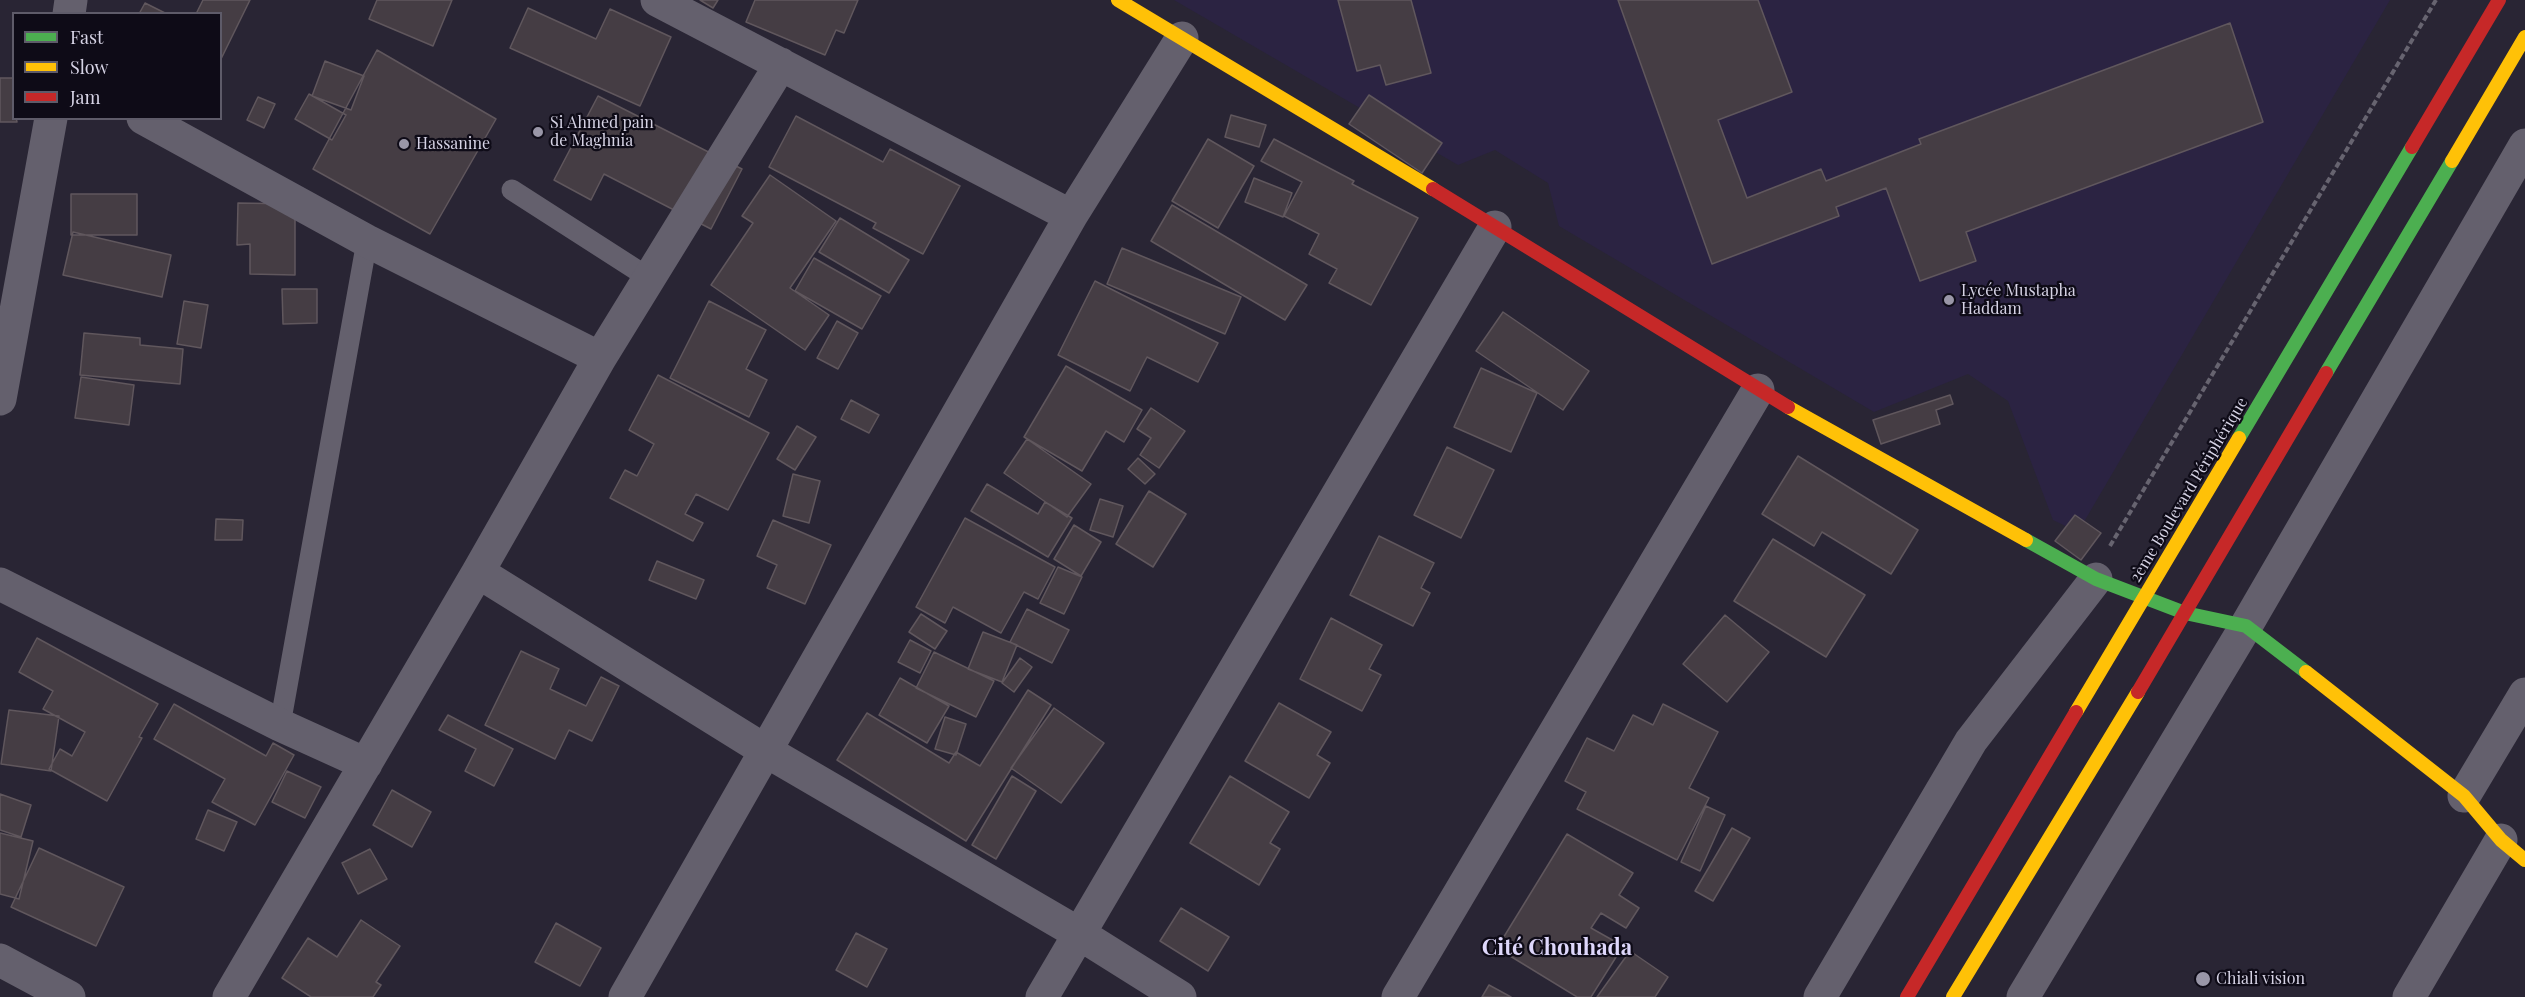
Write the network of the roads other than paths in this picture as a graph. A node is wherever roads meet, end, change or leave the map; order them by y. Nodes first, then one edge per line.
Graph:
1 (657, 0) edge
2 (1118, 0) edge
3 (2499, 0) edge
4 (2525, 37) edge
5 (1182, 38) junction
6 (782, 64) junction
7 (51, 120) edge
8 (147, 120) edge
9 (2525, 145) edge
10 (512, 190) dead end
11 (1071, 216) junction
12 (1495, 227) junction
13 (367, 241) junction
14 (650, 278) junction
15 (600, 358) junction
16 (1758, 390) junction
17 (0, 399) edge
18 (478, 572) junction
19 (2096, 579) junction
20 (0, 584) edge
21 (2145, 598) junction
22 (2185, 613) junction
23 (2246, 626) junction
24 (2525, 694) edge
25 (280, 725) junction
26 (766, 751) junction
27 (366, 764) junction
28 (2464, 796) junction
29 (2513, 850) edge
30 (1078, 933) junction
31 (0, 960) edge
32 (69, 997) edge
33 (229, 997) edge
34 (625, 997) edge
35 (1042, 997) edge
36 (1180, 997) edge
37 (1398, 997) edge
38 (1820, 997) edge
39 (1907, 997) edge
40 (1953, 997) edge
41 (2023, 997) edge
42 (2409, 997) edge

1 - 6 street
2 - 5 main road
3 - 21 main road, 2ème Boulevard Périphérique
4 - 22 main road
5 - 11 street
5 - 12 main road
6 - 11 street
6 - 14 street
7 - 17 street
8 - 13 street
9 - 23 street
10 - 14 lane
11 - 26 street
12 - 16 main road
12 - 30 street
13 - 15 street
13 - 25 lane
14 - 15 street
15 - 18 street
16 - 19 main road
16 - 37 street
18 - 26 street
18 - 27 street
19 - 21 main road
19 - 38 street
20 - 25 street
21 - 22 main road
21 - 39 main road, 2ème Boulevard Périphérique
22 - 23 main road
22 - 40 main road
23 - 28 main road
23 - 41 street
24 - 28 street
25 - 27 street
26 - 30 street
26 - 34 street
27 - 33 street
28 - 29 main road
29 - 42 street
30 - 35 street
30 - 36 street
31 - 32 street

